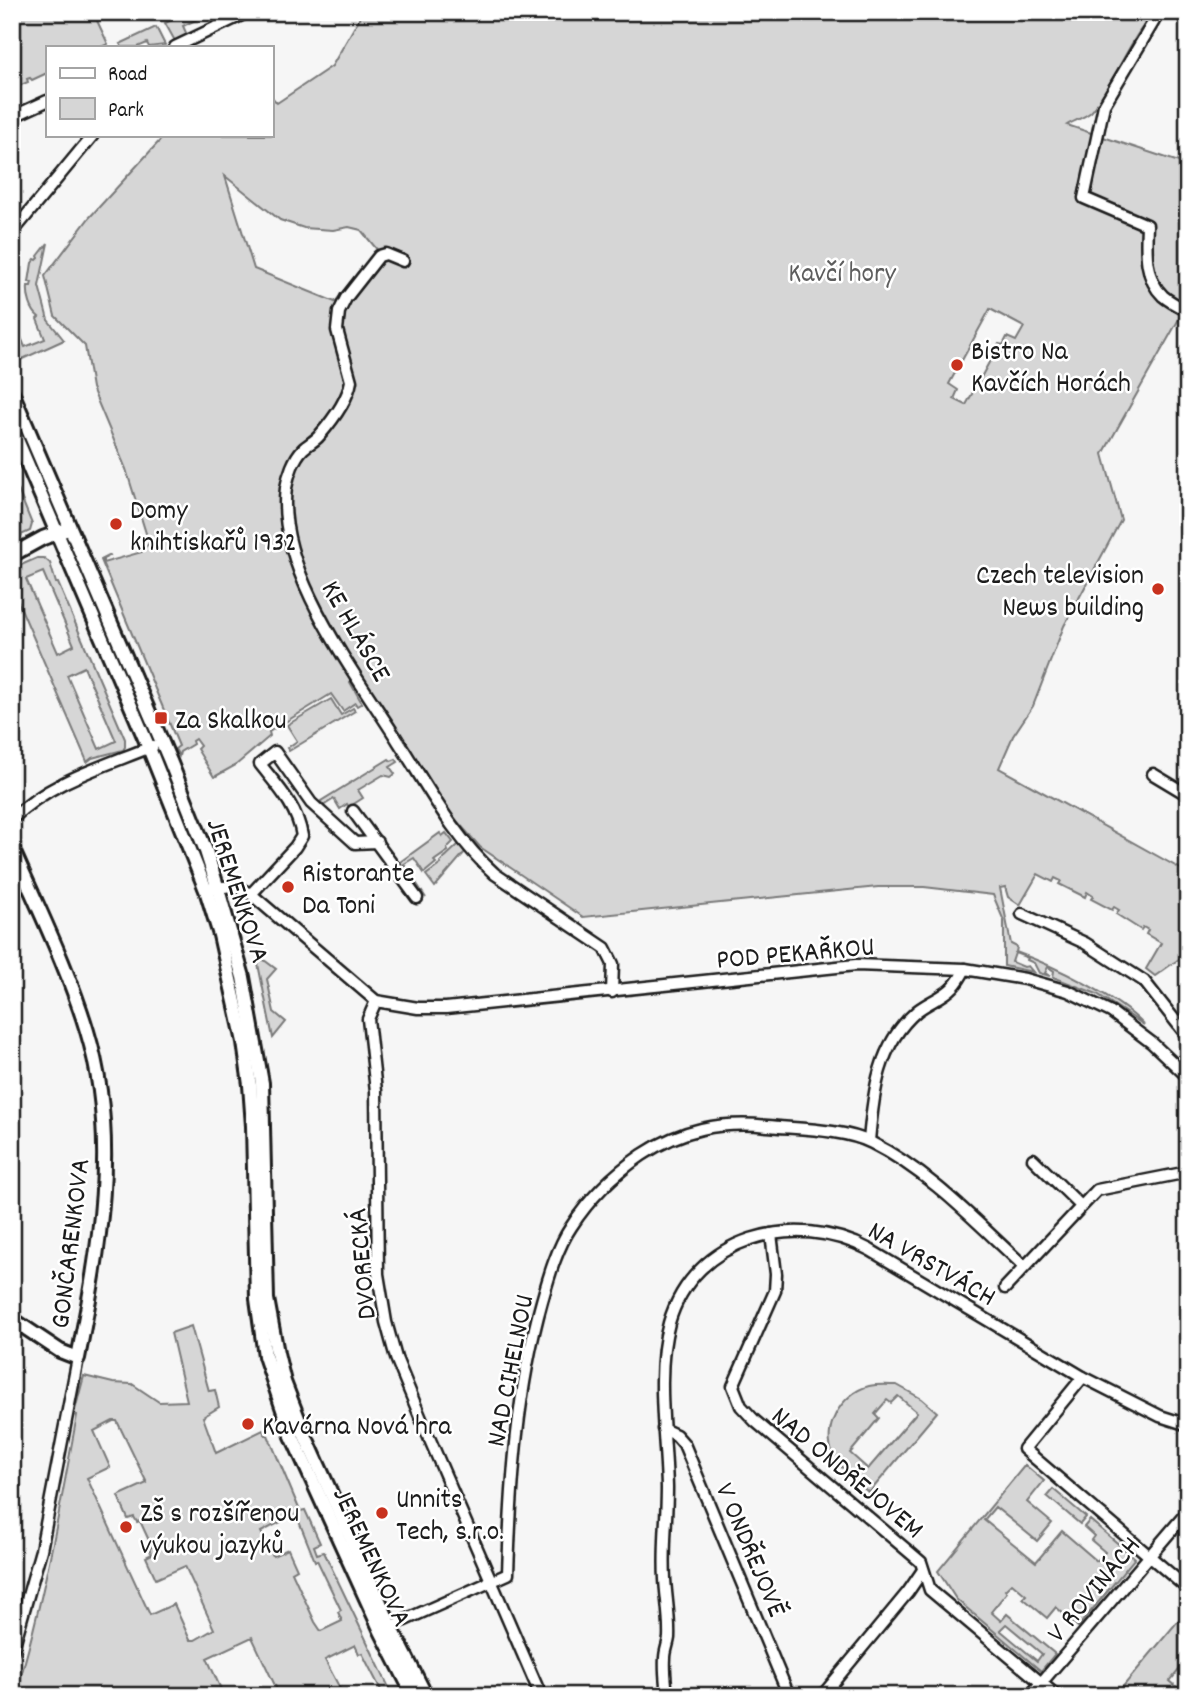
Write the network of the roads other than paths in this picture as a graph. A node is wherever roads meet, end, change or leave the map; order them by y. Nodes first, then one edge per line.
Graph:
1 (248, 12) edge
2 (1154, 21) dead end
3 (198, 37) junction
4 (177, 46) edge
5 (188, 46) edge
6 (46, 101) edge
7 (12, 117) edge
8 (88, 137) edge
9 (12, 233) edge
10 (403, 261) dead end
11 (1188, 312) edge
12 (12, 392) edge
13 (12, 428) edge
14 (71, 528) junction
15 (57, 533) junction
16 (12, 555) edge
17 (162, 742) junction
18 (149, 748) junction
19 (1153, 774) dead end
20 (1188, 795) edge
21 (353, 811) dead end
22 (12, 819) edge
23 (377, 842) junction
24 (12, 848) edge
25 (212, 888) junction
26 (251, 894) junction
27 (417, 898) dead end
28 (1022, 914) dead end
29 (965, 969) junction
30 (612, 992) junction
31 (376, 1001) junction
32 (1188, 1037) edge
33 (1188, 1077) edge
34 (869, 1141) junction
35 (1033, 1159) dead end
36 (1188, 1171) edge
37 (1081, 1206) junction
38 (771, 1234) junction
39 (1024, 1266) junction
40 (1005, 1288) dead end
41 (12, 1319) edge
42 (78, 1358) junction
43 (1083, 1377) junction
44 (1188, 1425) edge
45 (663, 1429) junction
46 (1188, 1511) edge
47 (1149, 1556) junction
48 (923, 1570) junction
49 (491, 1582) junction
50 (1188, 1589) edge
51 (386, 1629) junction
52 (12, 1652) edge
53 (1042, 1682) junction
54 (414, 1696) edge
55 (426, 1696) edge
56 (541, 1696) edge
57 (667, 1696) edge
58 (789, 1696) edge
59 (822, 1696) edge
60 (1030, 1696) edge
61 (1057, 1696) edge

1 - 3 street
2 - 11 street
3 - 4 street
3 - 5 street
6 - 7 street
8 - 9 street
10 - 30 street, KE HLÁSCE
12 - 14 street, JEREMENKOVA
13 - 15 street, JEREMENKOVA
14 - 15 street
14 - 17 street, JEREMENKOVA
15 - 16 street
15 - 18 street, JEREMENKOVA
17 - 18 street
17 - 25 street, JEREMENKOVA
18 - 22 street
18 - 25 street, JEREMENKOVA
19 - 20 street
21 - 23 street
23 - 26 street
23 - 27 street
24 - 42 street, GONČARENKOVA
25 - 26 street
25 - 51 street, JEREMENKOVA
26 - 31 street
28 - 32 street
29 - 30 street, POD PEKAŘKOU
29 - 33 street, POD PEKAŘKOU
29 - 34 street
30 - 31 street, POD PEKAŘKOU
31 - 49 street, DVORECKÁ
34 - 39 street, NAD CIHELNOU
34 - 49 street, NAD CIHELNOU
35 - 37 street
36 - 37 street
37 - 39 street
38 - 43 street, NA VRSTVÁCH
38 - 45 street, NA VRSTVÁCH
38 - 48 street, NAD ONDŘEJOVEM
39 - 40 street
41 - 42 street
42 - 52 street, GONČARENKOVA
43 - 44 street, NA VRSTVÁCH
43 - 47 street
45 - 57 street, NA VRSTVÁCH
45 - 58 street, V ONDŘEJOVĚ
46 - 47 street, V ROVINÁCH
47 - 50 street
47 - 53 street, V ROVINÁCH
48 - 53 street, NAD ONDŘEJOVEM
48 - 59 street
49 - 51 street, NAD CIHELNOU
49 - 56 street, DVORECKÁ
51 - 54 street, JEREMENKOVA
51 - 55 street, JEREMENKOVA
53 - 60 street, V ROVINÁCH
53 - 61 street, NAD ONDŘEJOVEM

